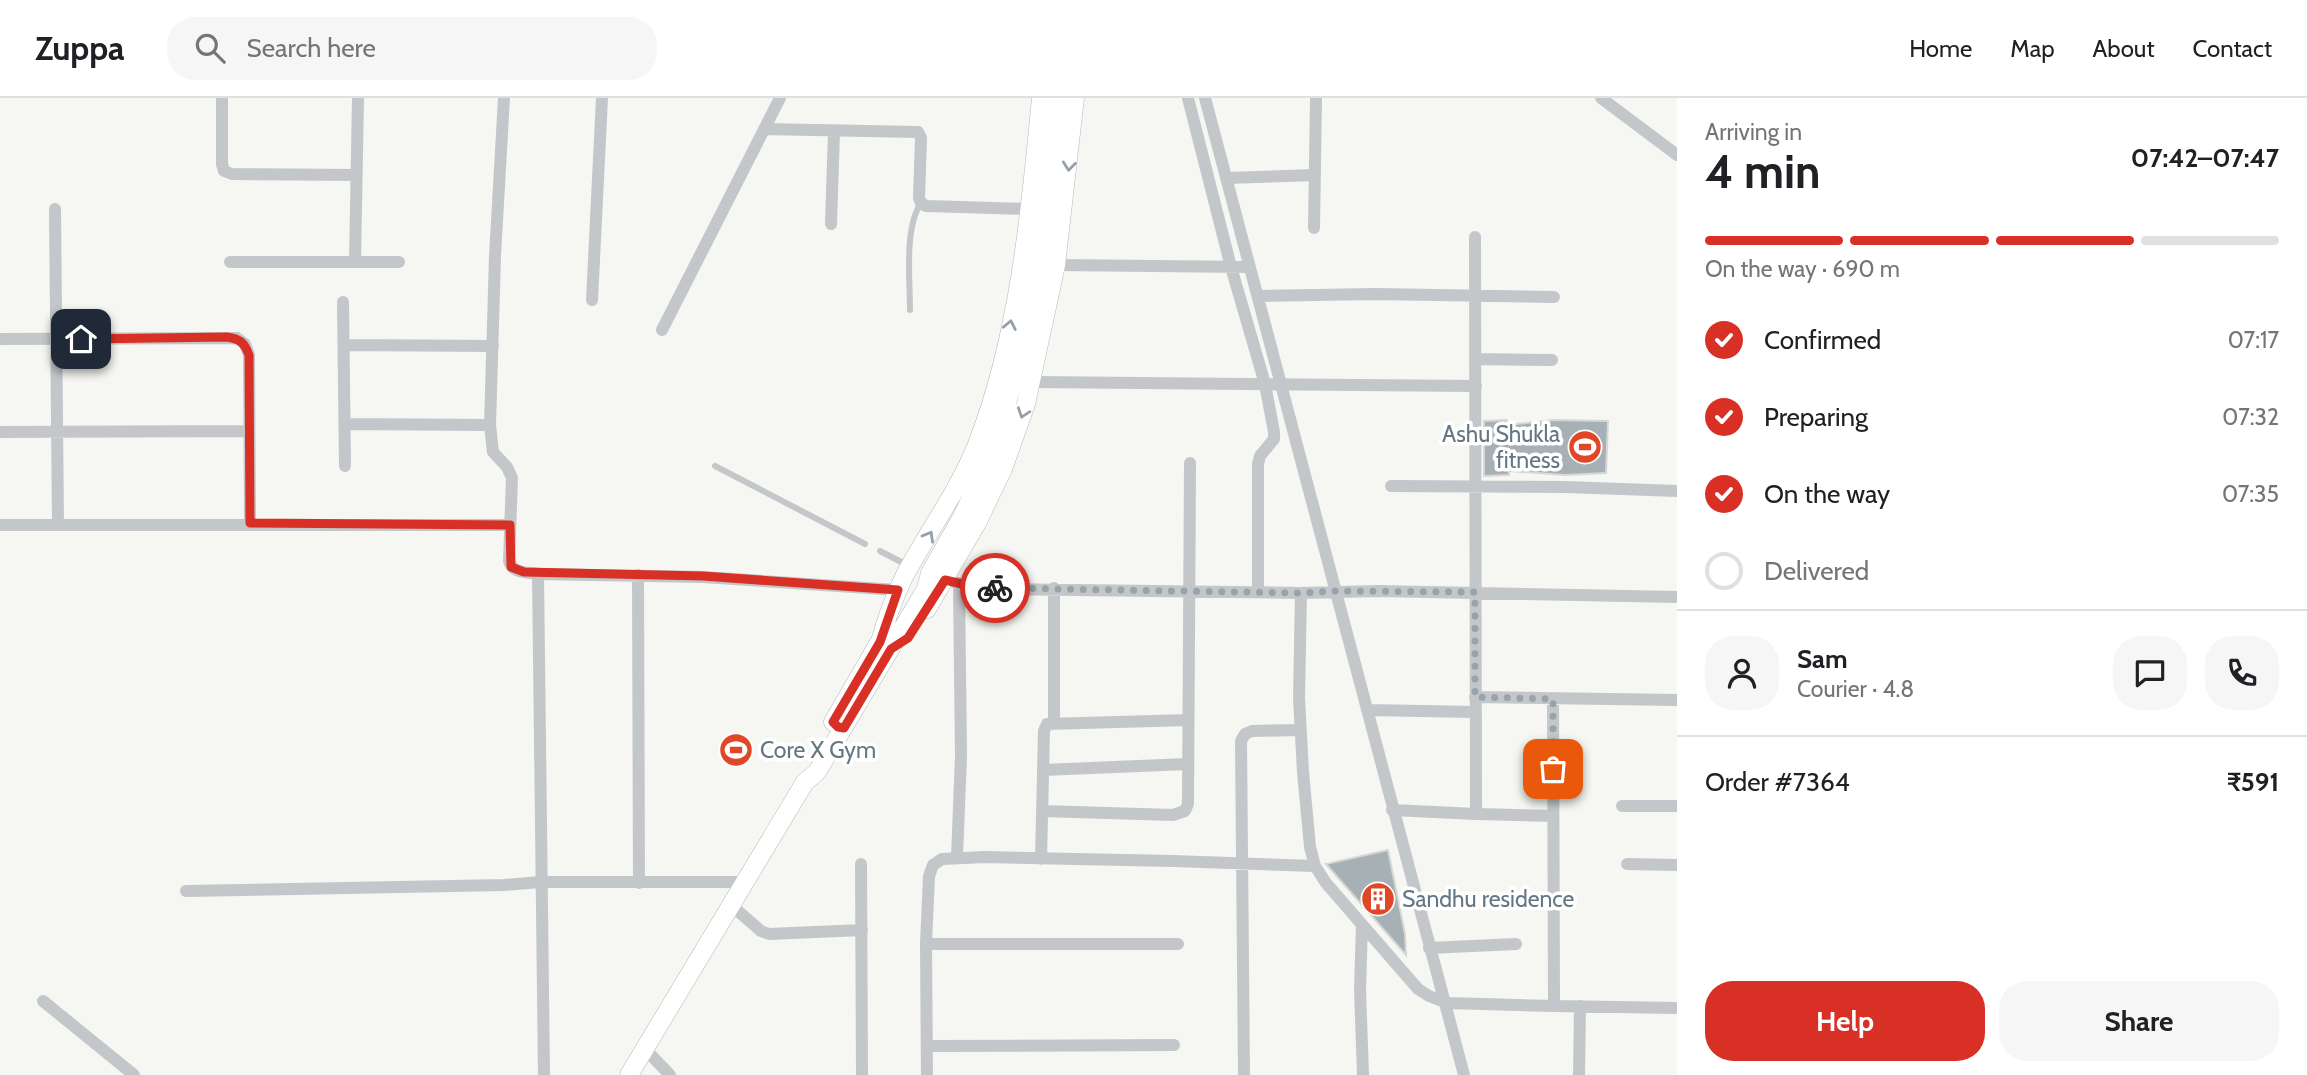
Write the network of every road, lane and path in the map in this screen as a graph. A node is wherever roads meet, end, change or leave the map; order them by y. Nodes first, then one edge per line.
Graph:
1 (222, 98) edge
2 (358, 98) edge
3 (504, 98) edge
4 (602, 98) edge
5 (780, 98) edge
6 (1041, 98) edge
7 (1059, 98) edge
8 (1075, 98) edge
9 (1316, 98) edge
10 (1601, 98) edge
11 (1206, 101) edge
12 (1189, 103) edge
13 (764, 128) junction
14 (834, 131) junction
15 (1677, 155) edge
16 (357, 175) junction
17 (1315, 175) junction
18 (1226, 178) junction
19 (921, 203) junction
20 (55, 209) dead end
21 (1029, 209) junction
22 (831, 224) dead end
23 (1314, 229) dead end
24 (1475, 237) dead end
25 (230, 262) dead end
26 (355, 262) junction
27 (399, 262) dead end
28 (1056, 265) junction
29 (1231, 267) junction
30 (1250, 267) junction
31 (1476, 295) junction
32 (1258, 296) junction
33 (1554, 297) dead end
34 (592, 300) dead end
35 (343, 302) dead end
36 (910, 310) dead end
37 (662, 330) dead end
38 (0, 339) edge
39 (57, 339) junction
40 (344, 345) junction
41 (493, 346) junction
42 (1476, 359) junction
43 (1552, 360) dead end
44 (1032, 382) junction
45 (1265, 384) junction
46 (1282, 385) junction
47 (1476, 386) junction
48 (345, 424) junction
49 (490, 425) junction
50 (249, 431) junction
51 (0, 432) edge
52 (56, 432) junction
53 (1190, 463) dead end
54 (345, 466) dead end
55 (715, 466) dead end
56 (1391, 486) dead end
57 (1477, 486) junction
58 (1677, 491) edge
59 (250, 523) junction
60 (58, 524) junction
61 (0, 525) edge
62 (510, 525) junction
63 (865, 544) dead end
64 (880, 551) dead end
65 (911, 567) junction
66 (538, 573) junction
67 (638, 575) junction
68 (945, 579) junction
69 (1054, 588) junction
70 (898, 590) junction
71 (1188, 591) junction
72 (1334, 591) junction
73 (1258, 592) junction
74 (1475, 592) junction
75 (1301, 593) junction
76 (1677, 597) edge
77 (886, 645) junction
78 (1475, 697) junction
79 (1553, 699) junction
80 (1677, 700) edge
81 (1367, 710) junction
82 (1475, 712) junction
83 (1188, 720) junction
84 (1054, 723) junction
85 (1300, 730) junction
86 (1187, 764) junction
87 (1043, 770) junction
88 (1622, 806) dead end
89 (1677, 806) edge
90 (1392, 810) junction
91 (1042, 811) junction
92 (1476, 814) junction
93 (1553, 816) junction
94 (957, 857) junction
95 (1041, 859) junction
96 (861, 864) dead end
97 (1244, 864) junction
98 (1627, 864) dead end
99 (1677, 865) edge
100 (1315, 866) junction
101 (540, 882) junction
102 (745, 882) junction
103 (639, 883) junction
104 (186, 891) dead end
105 (731, 905) junction
106 (1362, 924) junction
107 (862, 930) junction
108 (926, 944) junction
109 (1178, 944) dead end
110 (1516, 944) dead end
111 (1429, 948) junction
112 (43, 1001) dead end
113 (1447, 1003) junction
114 (1554, 1006) junction
115 (1580, 1006) junction
116 (1677, 1008) edge
117 (1174, 1045) dead end
118 (927, 1046) junction
119 (645, 1049) junction
120 (134, 1075) edge
121 (544, 1075) edge
122 (629, 1075) edge
123 (670, 1075) edge
124 (862, 1075) edge
125 (927, 1075) edge
126 (1244, 1075) edge
127 (1363, 1075) edge
128 (1464, 1075) edge
129 (1578, 1075) edge

1 - 16 street
2 - 16 street
3 - 41 street
4 - 34 street
5 - 13 street
6 - 21 main road
7 - 68 main road
8 -> 28 main road
9 - 17 street
10 - 15 street
11 - 12 street
11 - 18 street
12 - 29 street
13 - 14 street
13 - 37 street
14 - 19 street
14 - 22 street
16 - 26 street
17 - 18 street
17 - 23 street
18 - 30 street
19 - 21 street
19 - 36 lane
20 - 39 street
65 -> 21 main road
24 - 31 street
25 - 26 street
26 - 27 street
28 - 29 street
28 - 44 main road
29 - 30 street
29 - 45 street
30 - 32 street
31 - 32 street
31 - 33 street
31 - 42 street
32 - 46 street
35 - 40 street
38 - 39 street
39 - 50 street
39 - 52 street
40 - 41 street
40 - 48 street
41 - 49 street
42 - 43 street
42 - 47 street
44 - 45 street
44 -> 68 main road
45 - 46 street
45 - 73 street
46 - 47 street
46 - 72 street
47 - 57 street
48 - 49 street
48 - 54 street
49 - 62 street
50 - 52 street
50 - 59 street
51 - 52 street
52 - 60 street
53 - 71 street
55 - 63 lane
56 - 57 street
57 - 58 street
57 - 74 street
59 - 60 street
59 - 62 street
60 - 61 street
62 - 66 street
64 - 65 lane
65 - 70 main road
66 - 67 street
66 - 101 street
67 - 70 street
67 - 103 street
68 - 69 street
68 - 77 main road
68 - 94 street
69 - 71 street
69 - 84 street
70 - 77 main road
71 - 73 street
71 - 83 street
72 - 74 street
72 - 75 street
72 - 81 street
73 - 75 street
74 - 76 street
74 - 78 street
75 - 85 street
77 - 102 main road
78 - 79 street
78 - 82 street
79 - 80 street
79 - 93 street
81 - 82 street
81 - 90 street
82 - 92 street
83 - 84 street
83 - 86 street
84 - 87 street
85 - 97 street
85 - 100 street
86 - 87 street
86 - 91 street
87 - 91 street
88 - 89 street
90 - 92 street
90 - 111 street
91 - 95 street
92 - 93 street
93 - 114 street
94 - 95 street
94 - 108 street
95 - 97 street
96 - 107 street
97 - 100 street
97 - 126 street
98 - 99 street
100 - 106 street
101 - 103 street
101 - 104 street
101 - 121 street
102 - 103 street
102 - 105 main road
105 - 107 street
105 - 119 main road
106 - 113 street
106 - 127 street
107 - 124 street
108 - 109 street
108 - 118 street
110 - 111 street
111 - 113 street
112 - 120 street
113 - 114 street
113 - 128 street
114 - 115 street
115 - 116 street
115 - 129 street
117 - 118 street
118 - 125 street
119 - 122 main road
119 - 123 street

